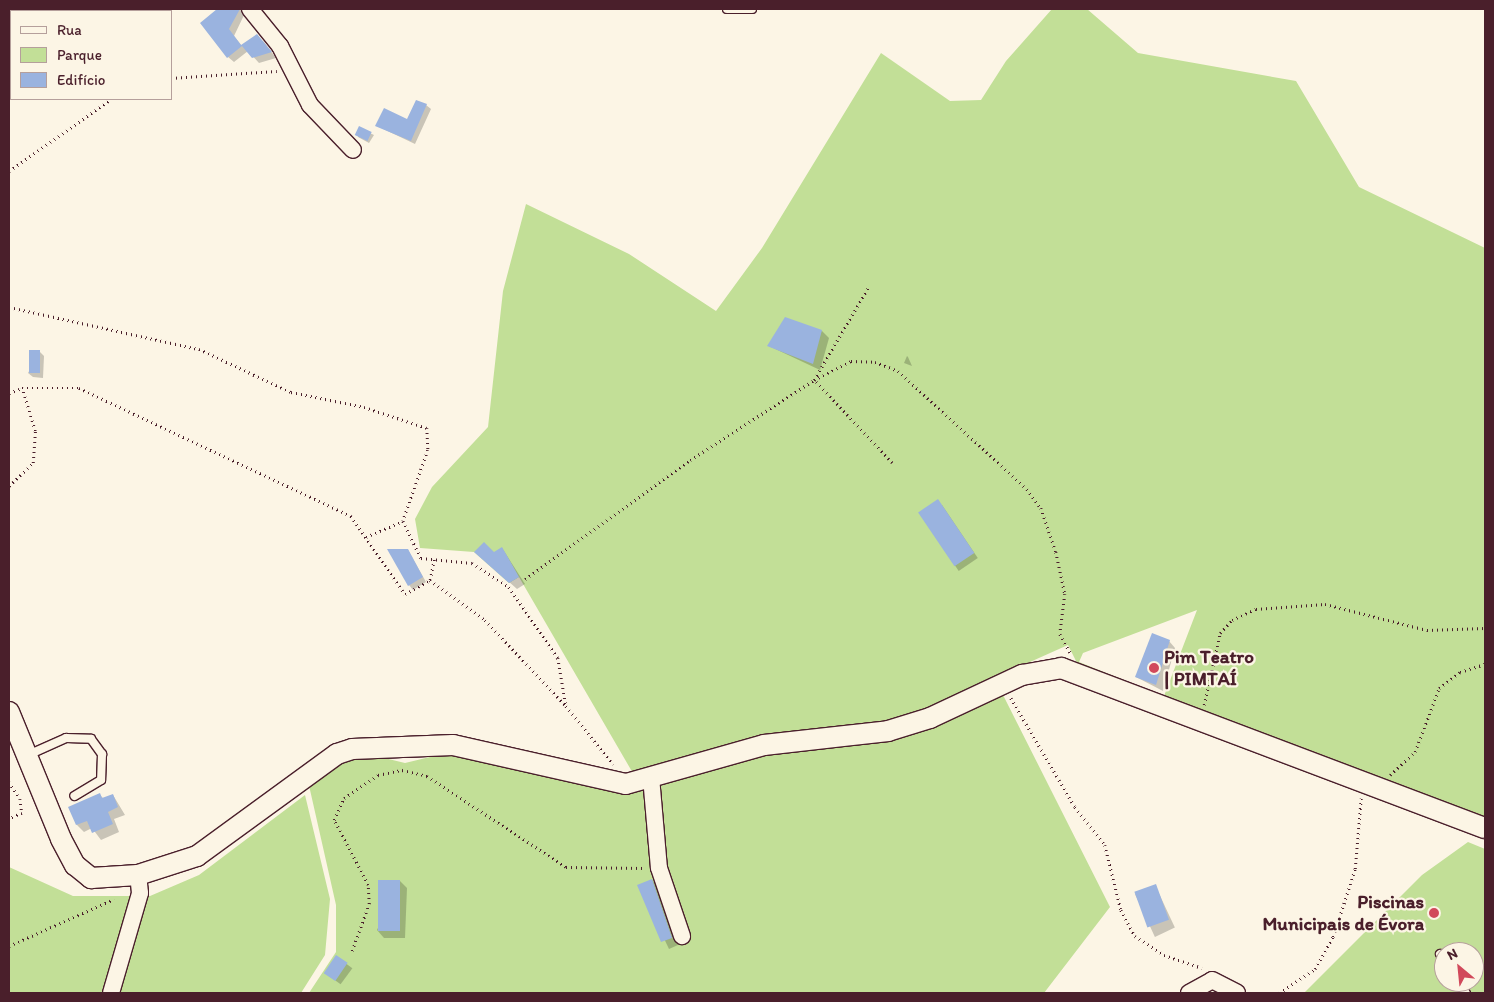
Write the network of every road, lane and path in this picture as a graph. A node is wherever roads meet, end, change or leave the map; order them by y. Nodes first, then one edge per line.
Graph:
1 (250, 9) edge
2 (727, 9) edge
3 (752, 9) edge
4 (290, 67) junction
5 (172, 78) edge
6 (111, 100) edge
7 (353, 150) dead end
8 (9, 171) edge
9 (868, 288) dead end
10 (9, 307) edge
11 (814, 380) junction
12 (22, 388) junction
13 (9, 393) edge
14 (892, 463) dead end
15 (9, 486) edge
16 (403, 522) junction
17 (366, 537) junction
18 (434, 559) junction
19 (525, 579) dead end
20 (430, 580) junction
21 (1485, 628) edge
22 (1485, 664) edge
23 (1080, 673) junction
24 (1004, 683) junction
25 (566, 706) junction
26 (9, 712) edge
27 (1201, 720) junction
28 (26, 756) junction
29 (651, 777) junction
30 (9, 782) edge
31 (1366, 783) junction
32 (626, 784) junction
33 (74, 796) dead end
34 (9, 819) edge
35 (1485, 828) edge
36 (659, 868) junction
37 (138, 875) junction
38 (114, 899) dead end
39 (682, 936) dead end
40 (9, 946) edge
41 (352, 951) dead end
42 (1212, 980) junction
43 (111, 993) edge
44 (1189, 993) edge
45 (1237, 993) edge
46 (1279, 993) edge

1 - 4 street
2 - 3 lane
4 - 5 path
4 - 7 street
6 - 8 path
9 - 11 path
10 - 16 path
11 - 14 path
11 - 19 path
11 - 23 path
12 - 13 path
12 - 15 path
12 - 17 path
16 - 17 path
16 - 18 path
17 - 20 path
18 - 20 path
18 - 25 path
20 - 25 path
21 - 27 path
22 - 31 path
23 - 24 street
23 - 27 street
24 - 29 street
24 - 42 path
25 - 32 path
26 - 28 street
27 - 31 street
28 - 33 lane
28 - 37 street
29 - 32 street
29 - 36 street
30 - 34 path
31 - 35 street
31 - 46 path
32 - 37 street
36 - 39 street
36 - 41 path
37 - 43 street
38 - 40 path
42 - 44 street
42 - 45 street

